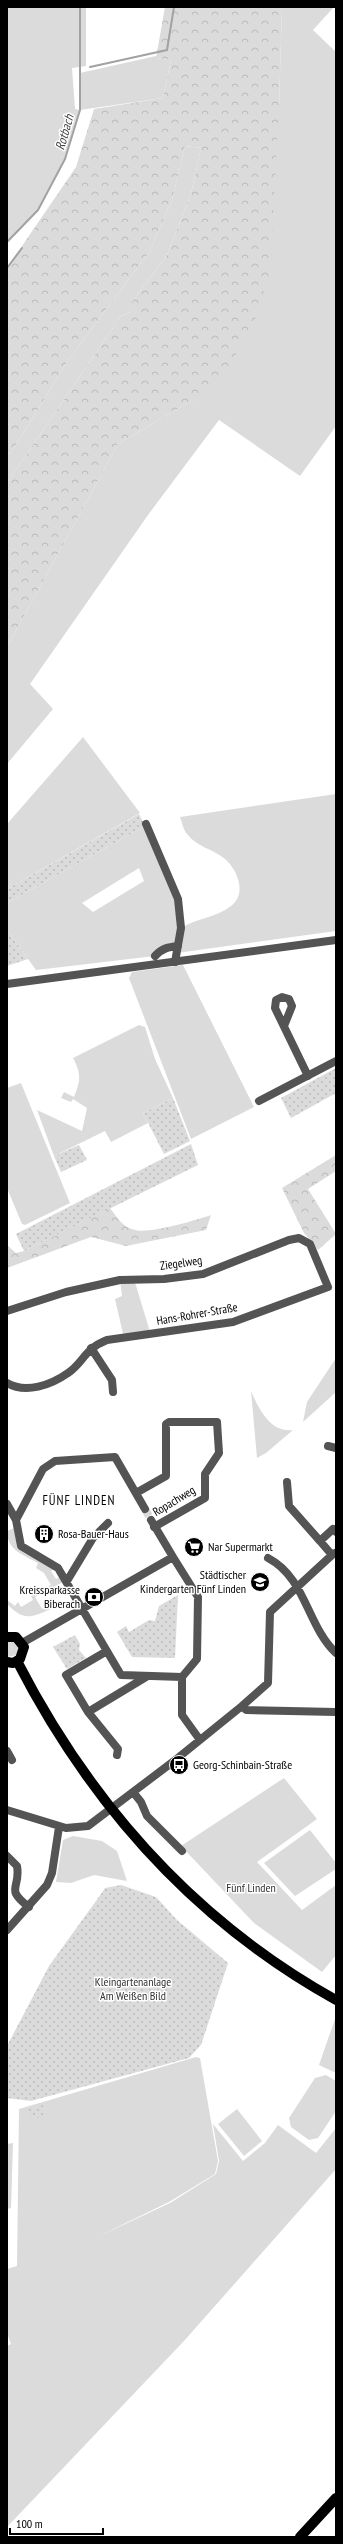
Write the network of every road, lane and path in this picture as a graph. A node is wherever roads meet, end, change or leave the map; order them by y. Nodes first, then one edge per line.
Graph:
1 (146, 824) dead end
2 (336, 940) edge
3 (178, 946) junction
4 (155, 956) dead end
5 (175, 962) junction
6 (7, 984) edge
7 (284, 1026) dead end
8 (336, 1061) edge
9 (308, 1076) junction
10 (259, 1101) dead end
11 (328, 1287) joint
12 (7, 1311) edge
13 (91, 1348) junction
14 (8, 1386) edge
15 (112, 1392) dead end
16 (287, 1482) dead end
17 (136, 1493) junction
18 (7, 1504) edge
19 (145, 1510) tunnel mouth
20 (16, 1520) junction
21 (108, 1523) dead end
22 (335, 1529) edge
23 (320, 1540) junction
24 (334, 1554) edge
25 (173, 1557) junction
26 (268, 1558) dead end
27 (67, 1581) junction
28 (297, 1586) junction
29 (82, 1608) junction
30 (7, 1636) edge
31 (22, 1643) junction
32 (107, 1651) junction
33 (336, 1652) edge
34 (12, 1662) edge
35 (122, 1675) junction
36 (146, 1677) junction
37 (182, 1677) junction
38 (128, 1688) junction
39 (242, 1706) junction
40 (88, 1712) junction
41 (336, 1712) edge
42 (200, 1740) junction
43 (7, 1751) edge
44 (117, 1756) dead end
45 (12, 1760) dead end
46 (133, 1792) junction
47 (7, 1810) edge
48 (59, 1827) junction
49 (182, 1851) dead end
50 (7, 1856) edge
51 (29, 1907) junction
52 (7, 1930) edge
53 (336, 2000) edge
54 (336, 2498) edge
55 (300, 2537) edge

1 - 3 street
2 - 5 street
3 - 4 street
3 - 5 street
5 - 6 street
7 - 9 street
8 - 9 street
9 - 10 street
11 - 12 street, Ziegelweg
11 - 13 street, Hans-Rohrer-Straße
13 - 14 street, Hans-Rohrer-Straße
13 - 15 street
16 - 23 street
17 - 19 street
17 - 20 street
17 - 25 street, Ropachweg
18 - 20 street
20 - 27 street
21 - 27 street
22 - 23 street
23 - 24 street
24 - 28 street
25 - 29 street
25 - 37 street
26 - 28 street
27 - 29 street
28 - 33 street
28 - 39 street
29 - 31 street
29 - 32 street
30 - 31 main road
31 - 34 main road
32 - 35 street
32 - 40 street
34 - 53 main road
35 - 36 street
35 - 38 street
36 - 37 street
36 - 38 street
37 - 42 street
38 - 40 street
39 - 41 street
39 - 42 street
40 - 44 street
42 - 46 street
43 - 45 street
46 - 48 street
46 - 49 street
47 - 48 street
48 - 51 street
50 - 51 street
51 - 52 street
54 - 55 main road

